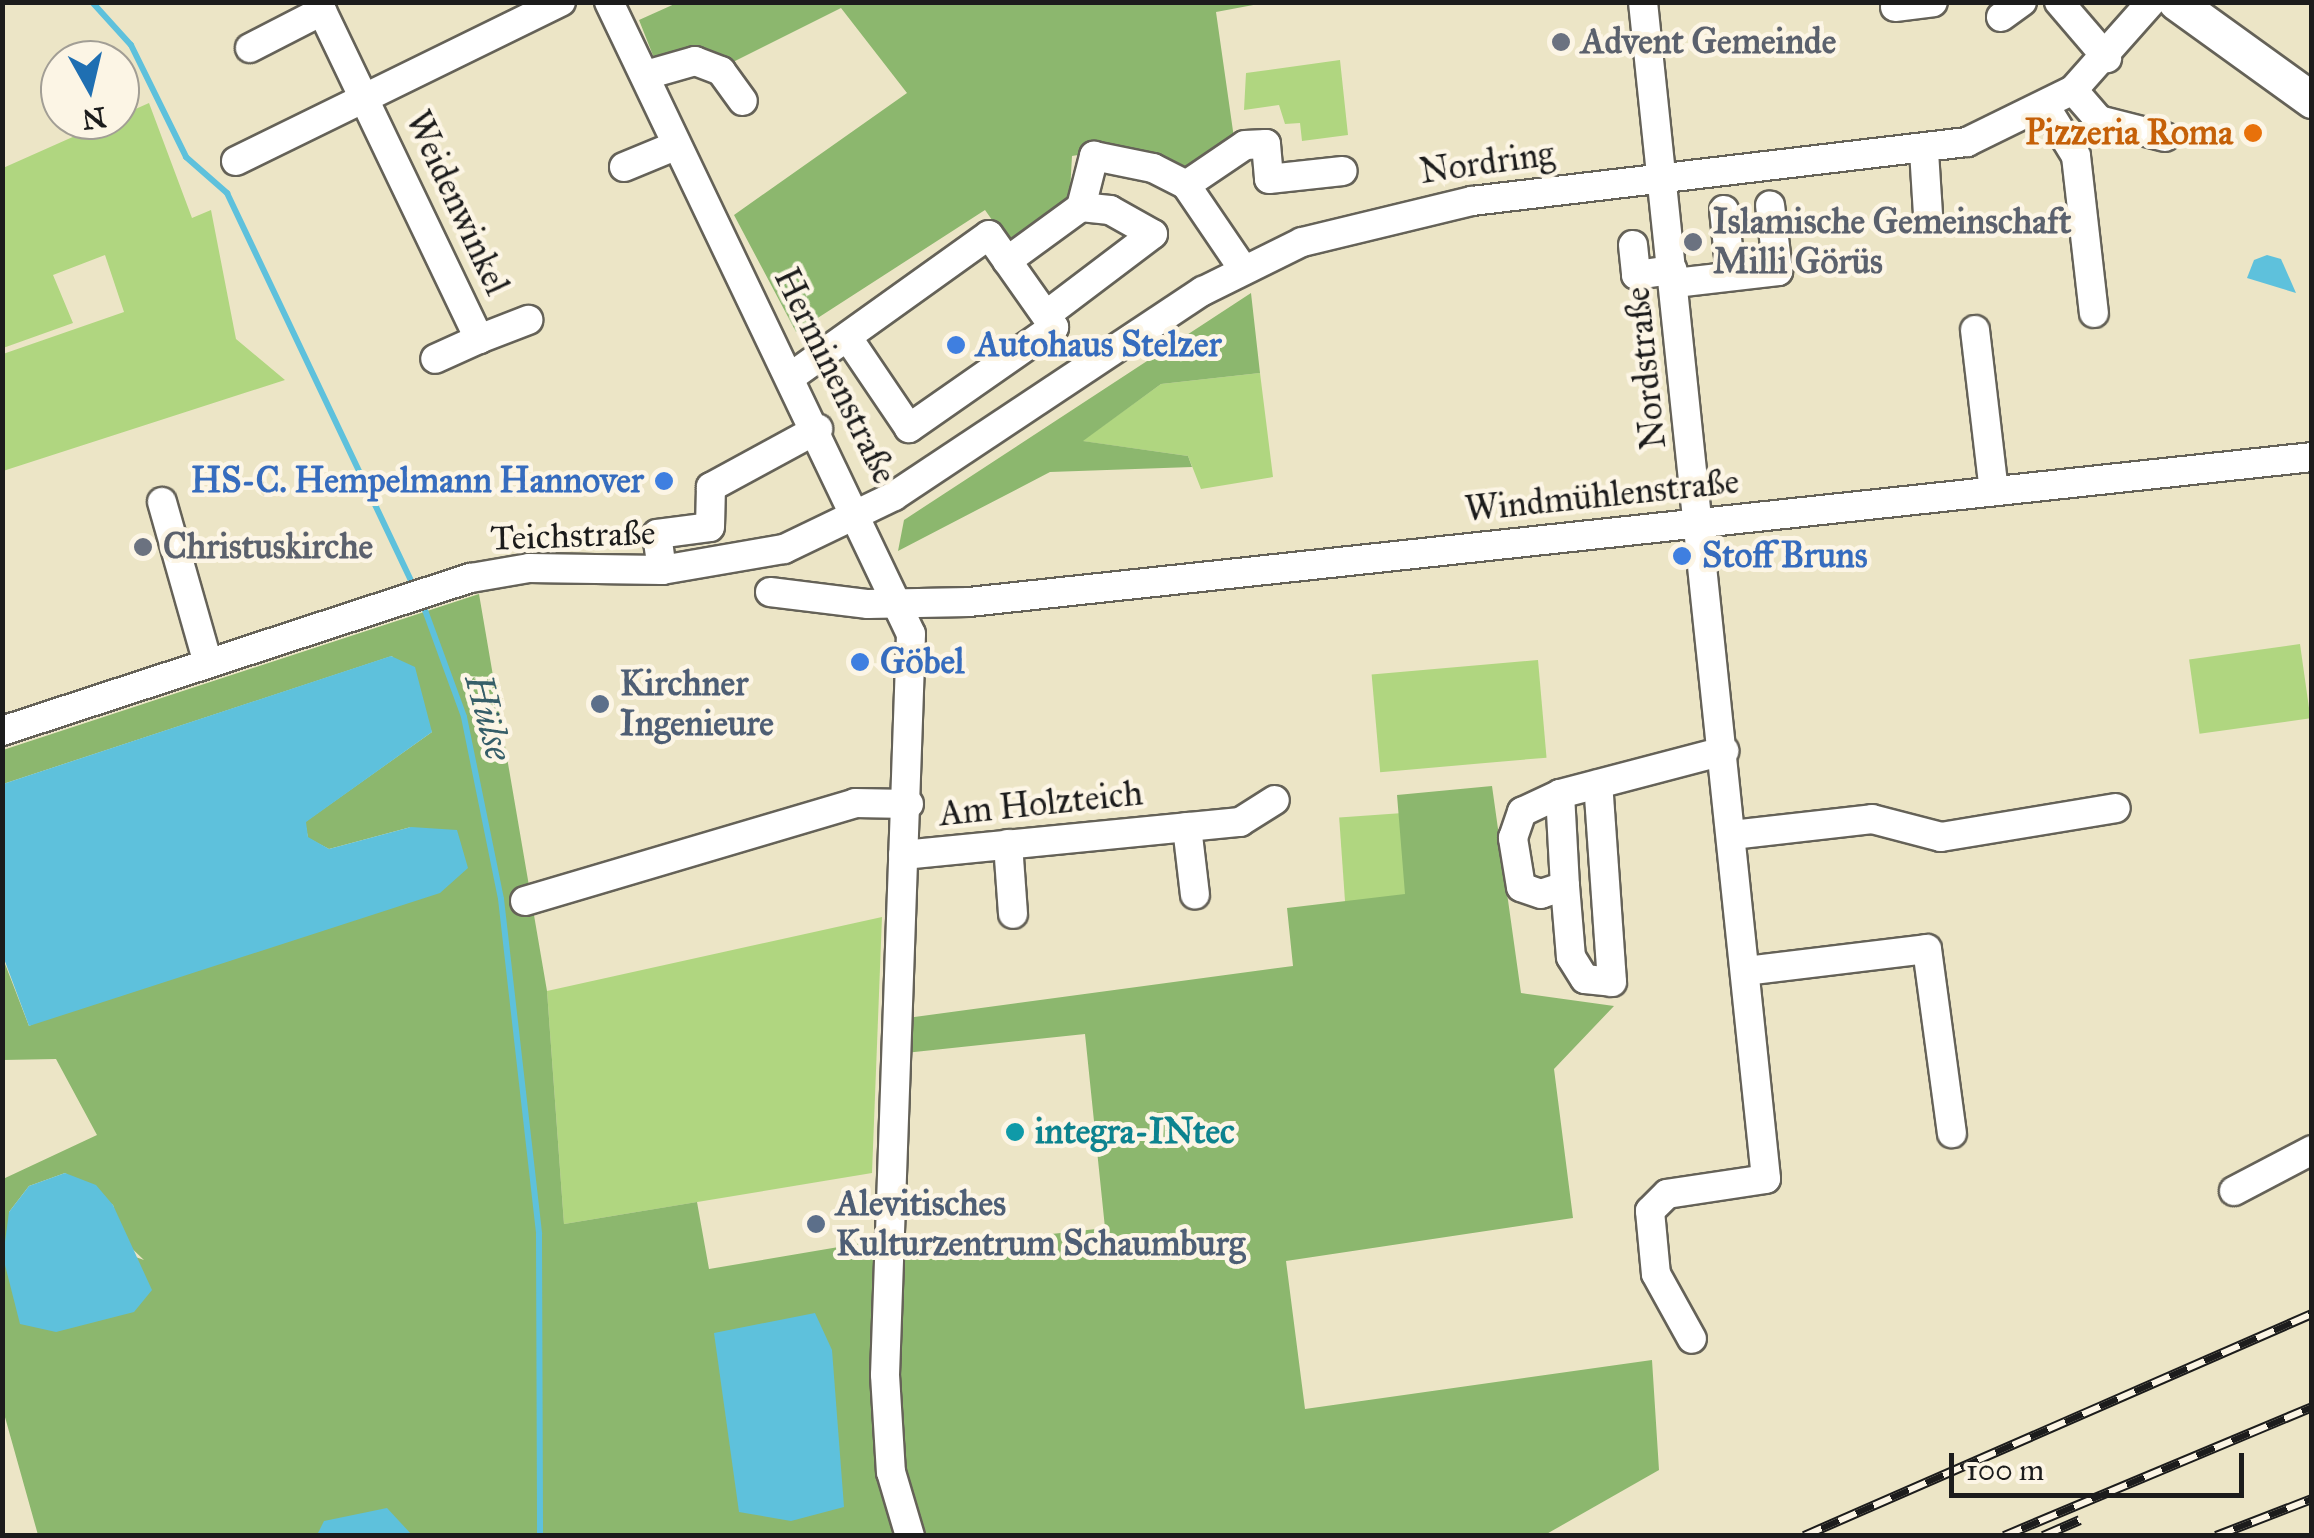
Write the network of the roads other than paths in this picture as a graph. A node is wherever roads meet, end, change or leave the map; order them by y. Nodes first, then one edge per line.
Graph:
1 (561, 2) edge
2 (609, 2) edge
3 (1643, 2) edge
4 (1934, 2) edge
5 (2059, 2) edge
6 (2151, 2) edge
7 (2176, 2) edge
8 (331, 7) edge
9 (1895, 7) dead end
10 (250, 48) dead end
11 (2107, 58) junction
12 (646, 75) junction
13 (2073, 90) junction
14 (367, 99) junction
15 (2312, 100) edge
16 (743, 101) dead end
17 (2046, 109) junction
18 (2164, 137) dead end
19 (675, 146) junction
20 (1924, 151) junction
21 (236, 161) dead end
22 (624, 167) dead end
23 (1343, 172) dead end
24 (1664, 179) junction
25 (1186, 185) junction
26 (1081, 206) junction
27 (1770, 206) dead end
28 (1724, 210) dead end
29 (1928, 214) dead end
30 (1633, 245) dead end
31 (1007, 261) junction
32 (1243, 269) junction
33 (1731, 276) junction
34 (1674, 277) junction
35 (2094, 314) dead end
36 (1046, 315) junction
37 (528, 320) dead end
38 (1975, 330) dead end
39 (848, 338) junction
40 (478, 339) junction
41 (436, 358) dead end
42 (792, 376) junction
43 (818, 429) junction
44 (2312, 457) edge
45 (1994, 491) junction
46 (162, 502) dead end
47 (862, 515) junction
48 (1699, 523) junction
49 (662, 570) junction
50 (770, 592) dead end
51 (902, 601) junction
52 (208, 663) junction
53 (2, 730) edge
54 (1724, 751) junction
55 (1598, 784) junction
56 (1560, 794) junction
57 (1275, 800) dead end
58 (910, 804) junction
59 (2116, 808) dead end
60 (1187, 827) junction
61 (1732, 835) junction
62 (1008, 844) junction
63 (904, 855) junction
64 (1565, 886) junction
65 (1195, 895) dead end
66 (525, 900) dead end
67 (1013, 914) dead end
68 (1746, 971) junction
69 (1952, 1133) dead end
70 (2312, 1150) edge
71 (2234, 1191) dead end
72 (1692, 1339) dead end
73 (910, 1536) edge

1 - 14 street, Weidenwinkel
2 - 12 street, Herminenstraße
3 - 24 street, Nordstraße
4 - 9 street
5 - 11 street
6 - 11 street, Nordring
7 - 15 main road
8 - 10 street, Weidenwinkel
8 - 14 street, Weidenwinkel
11 - 13 street, Nordring
12 - 16 street
12 - 19 street, Herminenstraße
13 - 17 street, Nordring
13 - 18 street
14 - 21 street
14 - 40 street, Weidenwinkel
17 - 20 street, Nordring
17 - 35 street
19 - 22 street
19 - 42 street, Herminenstraße
20 - 24 street, Nordring
20 - 29 street
23 - 25 street
24 - 32 street, Nordring
24 - 34 street, Nordstraße
25 - 26 street
25 - 32 street
26 - 31 street
26 - 36 street
27 - 33 street
28 - 33 street
30 - 34 street
31 - 36 street
31 - 39 street
32 - 47 street, Nordring
33 - 34 street
34 - 48 street, Nordstraße
36 - 39 street
37 - 40 street, Weidenwinkel
38 - 45 street
39 - 42 street
40 - 41 street, Weidenwinkel
42 - 43 street, Herminenstraße
43 - 47 street, Herminenstraße
43 - 49 street
44 - 45 street, Windmühlenstraße
45 - 48 street, Windmühlenstraße
46 - 52 street
47 - 49 street, Teichstraße
47 - 51 street, Herminenstraße
48 - 51 street, Windmühlenstraße
48 - 54 street, Nordstraße
49 - 52 street, Teichstraße
50 - 51 street, Windmühlenstraße
51 - 58 street, Herminenstraße
52 - 53 street, Teichstraße
54 - 55 street
54 - 61 street, Nordstraße
55 - 56 street
55 - 64 street
56 - 64 street
56 - 64 street
57 - 60 street, Am Holzteich
58 - 63 street, Herminenstraße
58 - 66 street
59 - 61 street
60 - 62 street, Am Holzteich
60 - 65 street, Am Holzteich
61 - 68 street, Nordstraße
62 - 63 street, Am Holzteich
62 - 67 street
63 - 73 street, Herminenstraße
68 - 69 street
68 - 72 street, Nordstraße
70 - 71 street

